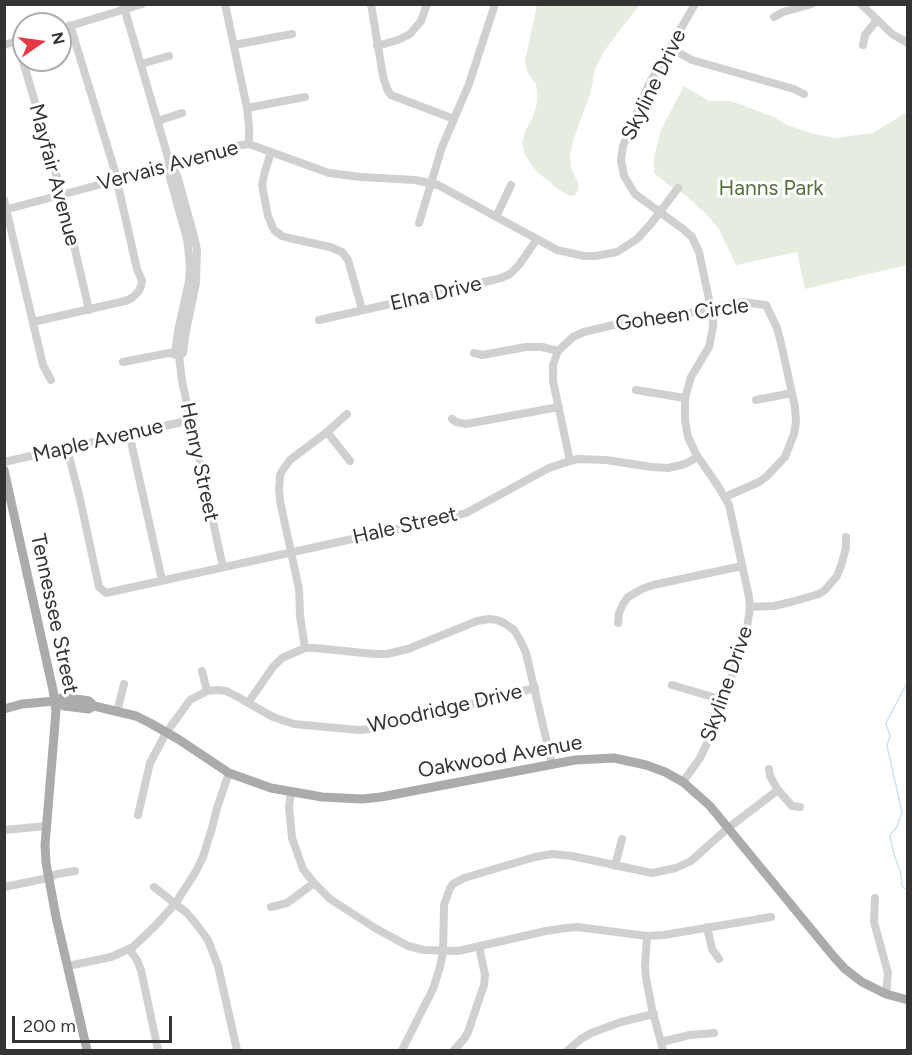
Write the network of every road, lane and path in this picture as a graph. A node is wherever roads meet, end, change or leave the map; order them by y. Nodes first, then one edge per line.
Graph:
1 (142, 4) edge
2 (225, 4) edge
3 (371, 4) edge
4 (427, 4) edge
5 (495, 4) edge
6 (695, 4) edge
7 (812, 4) edge
8 (861, 4) edge
9 (124, 7) edge
10 (774, 17) dead end
11 (877, 20) junction
12 (72, 24) edge
13 (72, 32) edge
14 (292, 34) dead end
15 (908, 43) edge
16 (234, 45) junction
17 (863, 45) dead end
18 (377, 46) junction
19 (670, 48) junction
20 (169, 56) dead end
21 (141, 64) junction
22 (29, 72) edge
23 (804, 94) dead end
24 (305, 96) dead end
25 (247, 108) junction
26 (182, 113) dead end
27 (454, 119) junction
28 (158, 121) junction
29 (249, 144) junction
30 (271, 152) junction
31 (170, 164) junction
32 (117, 180) junction
33 (431, 183) junction
34 (512, 185) dead end
35 (678, 188) dead end
36 (62, 194) junction
37 (4, 200) edge
38 (6, 209) edge
39 (660, 212) junction
40 (496, 217) junction
41 (419, 223) dead end
42 (537, 239) junction
43 (711, 308) junction
44 (362, 309) junction
45 (89, 310) junction
46 (319, 320) dead end
47 (33, 322) junction
48 (558, 351) junction
49 (474, 353) dead end
50 (179, 356) junction
51 (123, 362) dead end
52 (51, 380) dead end
53 (636, 390) dead end
54 (792, 393) junction
55 (685, 398) junction
56 (756, 400) dead end
57 (559, 407) junction
58 (347, 414) dead end
59 (452, 419) dead end
60 (190, 420) junction
61 (327, 432) junction
62 (129, 433) junction
63 (67, 448) junction
64 (698, 457) junction
65 (570, 460) junction
66 (350, 461) dead end
67 (4, 462) edge
68 (4, 470) edge
69 (725, 497) junction
70 (846, 537) dead end
71 (291, 552) junction
72 (742, 566) junction
73 (223, 567) junction
74 (162, 580) junction
75 (750, 607) junction
76 (618, 622) dead end
77 (305, 648) junction
78 (202, 671) dead end
79 (124, 684) dead end
80 (672, 685) dead end
81 (535, 688) junction
82 (207, 692) junction
83 (723, 700) junction
84 (55, 701) junction
85 (248, 703) junction
86 (4, 709) edge
87 (117, 712) junction
88 (166, 733) junction
89 (552, 764) junction
90 (769, 769) dead end
91 (229, 773) junction
92 (683, 782) junction
93 (778, 790) junction
94 (291, 792) junction
95 (800, 807) dead end
96 (138, 815) dead end
97 (46, 826) junction
98 (728, 828) junction
99 (4, 830) edge
100 (622, 839) dead end
101 (615, 866) junction
102 (75, 871) dead end
103 (48, 878) junction
104 (314, 883) junction
105 (4, 887) edge
106 (154, 887) dead end
107 (875, 898) dead end
108 (175, 904) junction
109 (271, 907) dead end
110 (771, 917) dead end
111 (708, 927) junction
112 (647, 936) junction
113 (479, 946) junction
114 (129, 949) junction
115 (443, 951) junction
116 (719, 959) dead end
117 (68, 966) junction
118 (886, 994) junction
119 (908, 1000) edge
120 (654, 1014) junction
121 (714, 1033) dead end
122 (662, 1046) edge
123 (87, 1050) edge
124 (158, 1050) edge
125 (237, 1050) edge
126 (402, 1050) edge
127 (454, 1050) edge
128 (568, 1050) edge

1 - 9 street
2 - 16 street
3 - 18 street
4 - 18 street
5 - 27 street
6 - 19 street, Skyline Drive
7 - 10 street
8 - 11 street
9 - 12 street
9 - 21 street, Henry Street
11 - 15 street
11 - 17 street
13 - 32 street
14 - 16 street
16 - 25 street
18 - 27 street
19 - 23 street
19 - 39 street, Skyline Drive
20 - 21 street
21 - 28 street, Henry Street
22 - 36 street, Mayfair Avenue
24 - 25 street
25 - 29 street
26 - 28 street
27 - 33 street
28 - 31 street, Henry Street
29 - 30 street, Vervais Avenue
29 - 31 street, Vervais Avenue
30 - 33 street, Vervais Avenue
30 - 44 street
31 - 32 street, Vervais Avenue
31 - 50 street, Henry Street
32 - 36 street, Vervais Avenue
32 - 45 street
33 - 40 street, Vervais Avenue
33 - 41 street
34 - 40 street
35 - 39 street, Vervais Avenue
36 - 38 street, Vervais Avenue
36 - 45 street, Mayfair Avenue
37 - 38 street
38 - 47 street
39 - 42 street, Vervais Avenue
39 - 43 street, Skyline Drive
40 - 42 street, Vervais Avenue
42 - 44 street, Elna Drive
43 - 48 street, Goheen Circle
43 - 54 street, Goheen Circle
43 - 55 street, Skyline Drive
44 - 46 street, Elna Drive
45 - 47 street
47 - 52 street
48 - 49 street
48 - 57 street
50 - 51 street
50 - 60 street, Henry Street
53 - 55 street
54 - 56 street
54 - 69 street, Goheen Circle
55 - 64 street, Skyline Drive
57 - 59 street
57 - 65 street
58 - 61 street
60 - 62 street, Maple Avenue
60 - 73 street, Henry Street
61 - 66 street
61 - 71 street
62 - 63 street, Maple Avenue
62 - 74 street
63 - 67 street, Maple Avenue
63 - 74 street, Hale Street
64 - 65 street, Hale Street
64 - 69 street, Skyline Drive
65 - 71 street, Hale Street
68 - 84 main road, Tennessee Street
69 - 72 street, Skyline Drive
70 - 75 street
71 - 73 street, Hale Street
71 - 77 street
72 - 75 street, Skyline Drive
72 - 76 street
73 - 74 street, Hale Street
75 - 83 street, Skyline Drive
77 - 81 street
77 - 85 street
78 - 82 street
79 - 87 street
80 - 83 street
81 - 85 street, Woodridge Drive
81 - 89 street
82 - 85 street, Woodridge Drive
82 - 88 street
83 - 92 street, Skyline Drive
84 - 86 main road, Oakwood Avenue
84 - 87 main road, Oakwood Avenue
84 - 97 main road, Tennessee Street
87 - 88 main road, Oakwood Avenue
88 - 91 main road, Oakwood Avenue
88 - 96 street
89 - 92 main road, Oakwood Avenue
89 - 94 main road, Oakwood Avenue
90 - 93 street
91 - 94 main road, Oakwood Avenue
91 - 108 street
92 - 98 main road, Oakwood Avenue
93 - 95 street
93 - 98 street
94 - 104 street
97 - 99 street
97 - 103 main road, Tennessee Street
98 - 101 street
98 - 118 main road, Oakwood Avenue
100 - 101 street
101 - 115 street
102 - 103 street
103 - 105 street
103 - 117 main road, Tennessee Street
104 - 109 street
104 - 115 street
106 - 108 street
107 - 118 street
108 - 114 street
108 - 125 street
110 - 111 street
111 - 112 street
111 - 116 street
112 - 113 street
112 - 120 street
113 - 115 street
113 - 127 street
114 - 117 street
114 - 124 street
115 - 126 street
117 - 123 main road, Tennessee Street
118 - 119 main road, Oakwood Avenue
120 - 122 street
120 - 128 street
121 - 122 street

